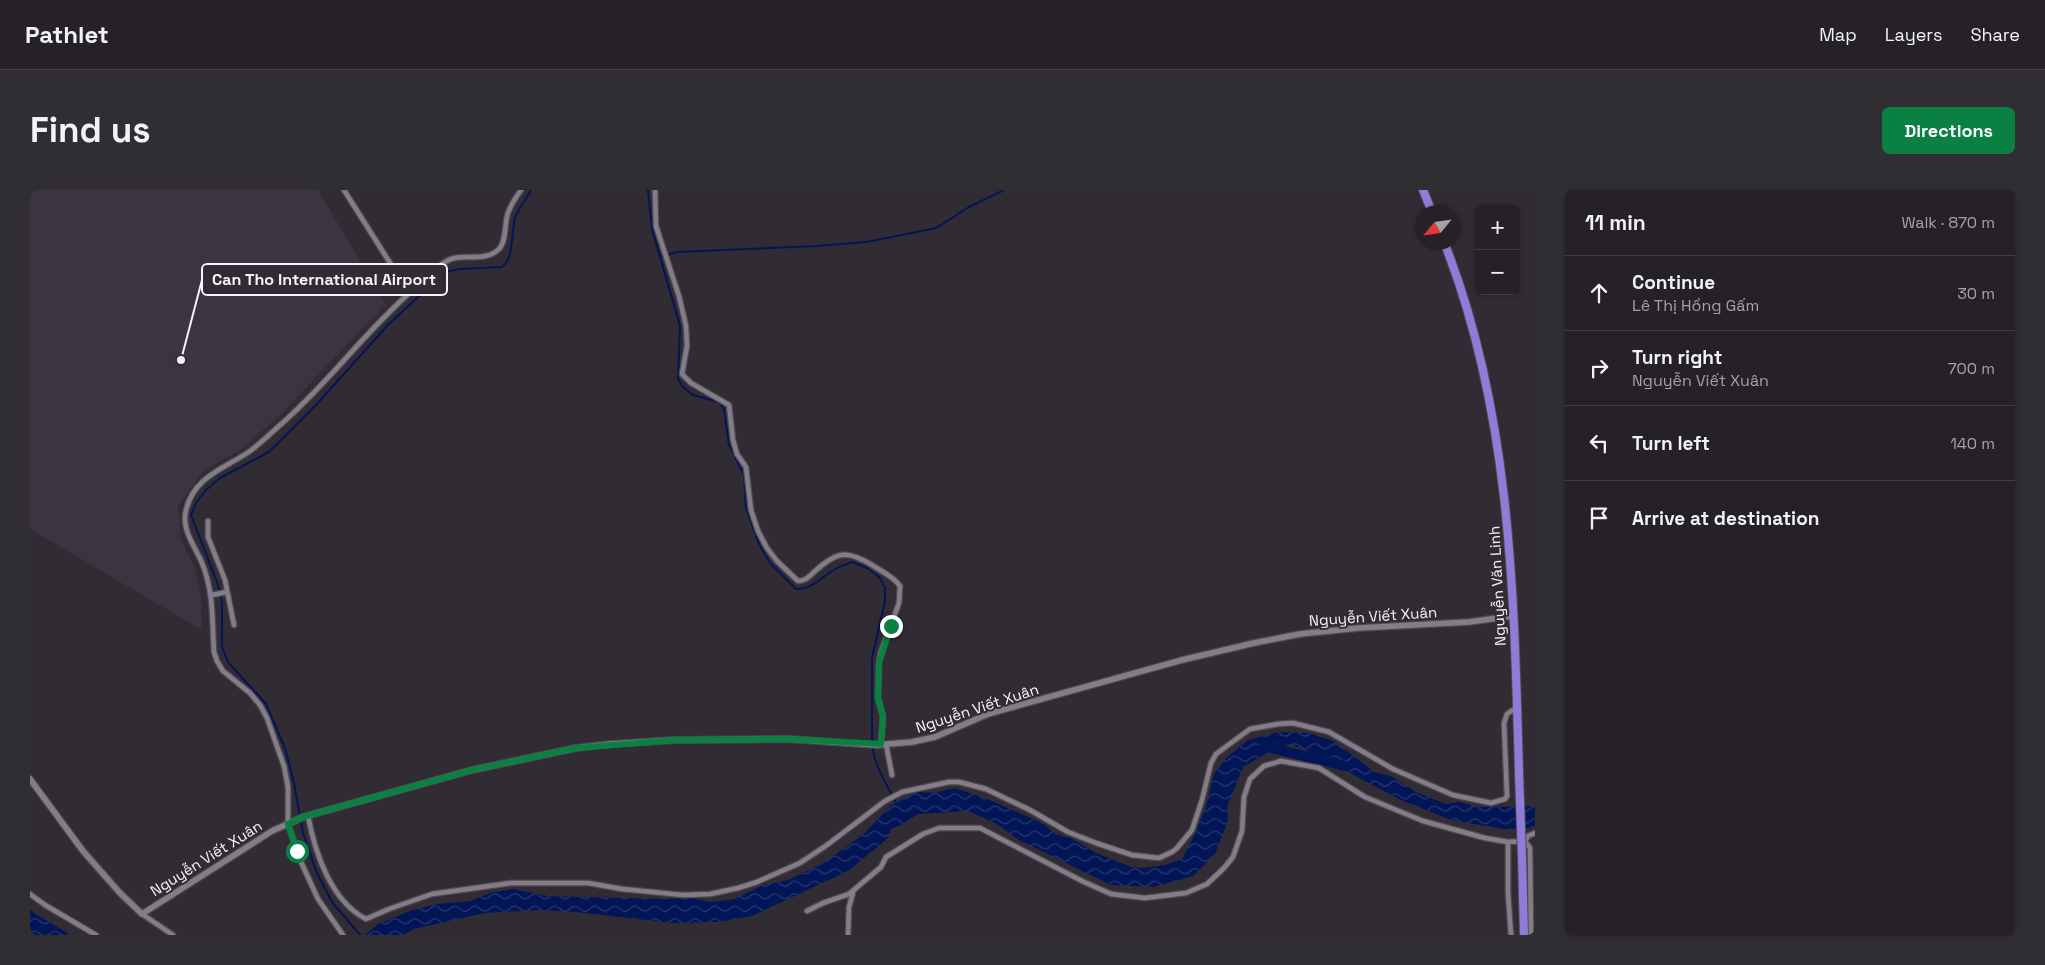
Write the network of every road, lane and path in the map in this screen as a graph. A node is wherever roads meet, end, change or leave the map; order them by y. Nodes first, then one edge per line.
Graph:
1 (344, 190) edge
2 (521, 190) edge
3 (655, 190) edge
4 (1423, 190) edge
5 (1429, 205) edge
6 (1448, 250) edge
7 (409, 293) junction
8 (208, 521) dead end
9 (225, 592) junction
10 (213, 595) junction
11 (1512, 616) junction
12 (234, 625) dead end
13 (1517, 707) junction
14 (881, 744) junction
15 (892, 775) dead end
16 (30, 779) edge
17 (306, 817) junction
18 (290, 823) junction
19 (1535, 833) edge
20 (1525, 841) junction
21 (1508, 842) junction
22 (854, 891) junction
23 (30, 894) edge
24 (807, 911) dead end
25 (142, 914) junction
26 (1527, 932) edge
27 (96, 935) edge
28 (173, 935) edge
29 (343, 935) edge
30 (848, 935) edge
31 (1511, 935) edge

1 - 7 street
2 - 7 street
3 - 14 street
4 - 5 highway
6 - 11 highway, Nguyễn Văn Linh
7 - 10 street
8 - 9 street
9 - 10 street
9 - 12 street
10 - 18 street
11 - 13 highway, Nguyễn Văn Linh
11 - 14 street, Nguyễn Viết Xuân
13 - 17 street
13 - 26 highway, Nguyễn Văn Linh, bridge
14 - 15 street
14 - 17 street, Nguyễn Viết Xuân
16 - 25 street, Nguyễn Viết Xuân
17 - 18 street, Nguyễn Viết Xuân
18 - 25 street, Nguyễn Viết Xuân
18 - 29 street
19 - 20 street
20 - 21 street
20 - 26 street
21 - 22 street
21 - 31 street
22 - 24 street
22 - 30 street
23 - 27 street
25 - 28 street

